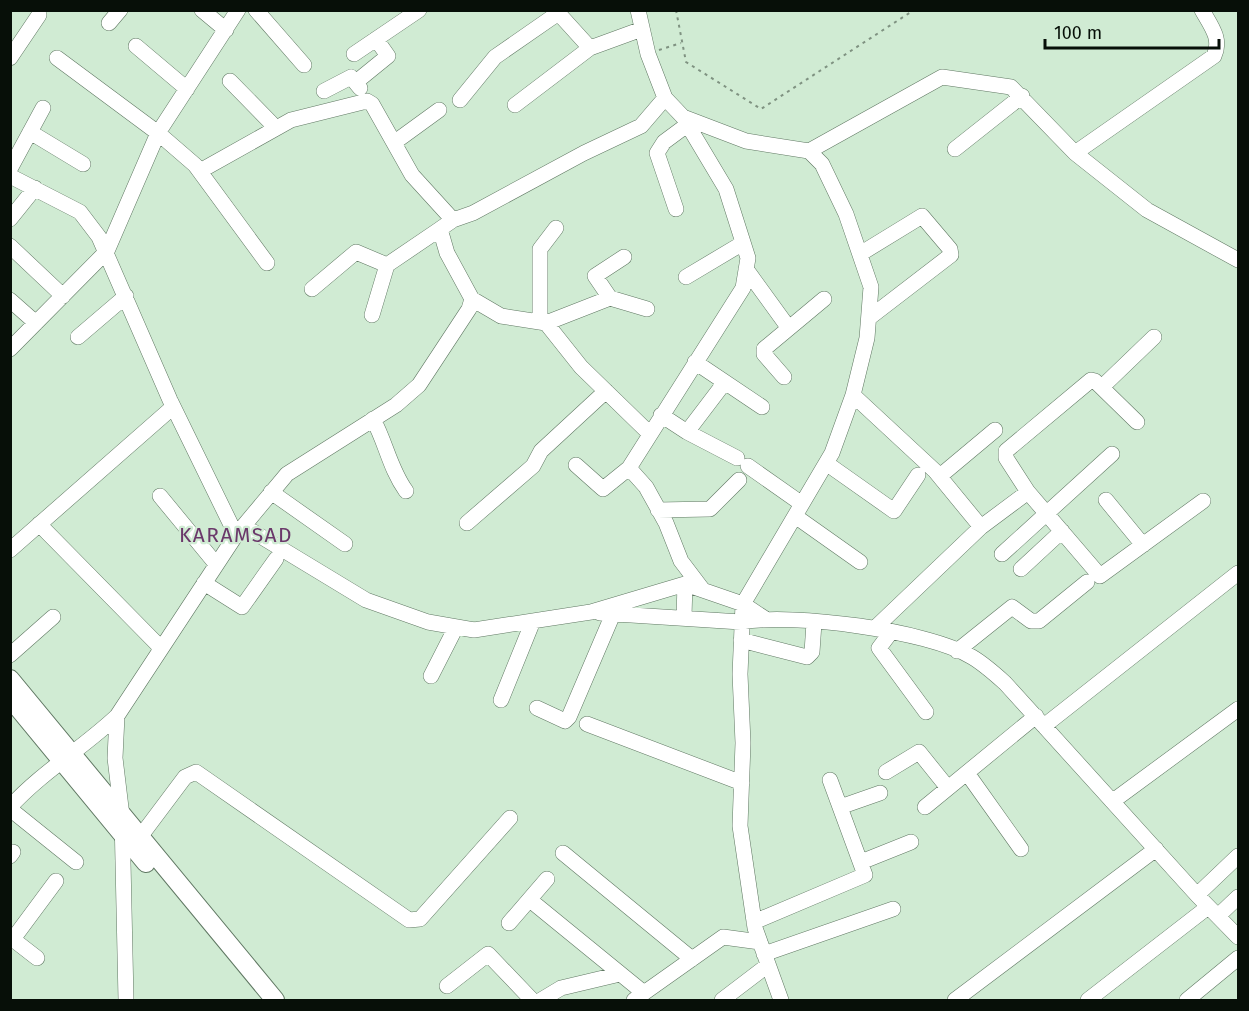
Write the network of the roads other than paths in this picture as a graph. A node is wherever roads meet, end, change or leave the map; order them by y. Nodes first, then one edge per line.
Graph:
1 (120, 10) edge
2 (202, 10) edge
3 (238, 10) edge
4 (419, 10) edge
5 (638, 10) edge
6 (1202, 10) edge
7 (264, 13) edge
8 (39, 15) dead end
9 (109, 23) dead end
10 (226, 30) junction
11 (642, 30) junction
12 (376, 39) junction
13 (136, 46) dead end
14 (590, 48) junction
15 (354, 54) dead end
16 (10, 58) edge
17 (57, 58) dead end
18 (304, 65) dead end
19 (230, 81) dead end
20 (356, 82) junction
21 (187, 89) junction
22 (324, 91) dead end
23 (1022, 96) junction
24 (665, 98) junction
25 (460, 100) dead end
26 (368, 101) junction
27 (515, 105) dead end
28 (43, 108) dead end
29 (439, 110) dead end
30 (685, 121) junction
31 (276, 128) junction
32 (30, 132) junction
33 (158, 133) junction
34 (395, 142) junction
35 (955, 149) dead end
36 (809, 151) junction
37 (1078, 152) junction
38 (82, 164) dead end
39 (10, 169) edge
40 (200, 171) junction
41 (10, 176) edge
42 (35, 188) junction
43 (676, 209) dead end
44 (10, 219) edge
45 (446, 224) junction
46 (556, 228) dead end
47 (743, 243) junction
48 (10, 246) edge
49 (107, 251) junction
50 (860, 254) junction
51 (624, 257) dead end
52 (1239, 260) edge
53 (267, 263) dead end
54 (387, 266) junction
55 (746, 269) junction
56 (686, 277) dead end
57 (312, 289) dead end
58 (63, 296) junction
59 (126, 296) junction
60 (610, 298) junction
61 (472, 299) junction
62 (824, 299) dead end
63 (10, 300) edge
64 (647, 309) dead end
65 (372, 315) dead end
66 (869, 318) junction
67 (543, 321) junction
68 (36, 323) junction
69 (788, 327) junction
70 (78, 337) dead end
71 (1154, 337) dead end
72 (10, 349) edge
73 (695, 362) junction
74 (784, 377) dead end
75 (725, 382) junction
76 (1102, 387) junction
77 (606, 391) junction
78 (853, 395) junction
79 (173, 407) junction
80 (762, 407) dead end
81 (661, 415) junction
82 (373, 419) junction
83 (1137, 422) dead end
84 (995, 430) dead end
85 (687, 432) junction
86 (649, 433) junction
87 (1112, 454) dead end
88 (826, 463) junction
89 (576, 465) dead end
90 (629, 468) junction
91 (918, 475) dead end
92 (940, 476) junction
93 (739, 480) dead end
94 (406, 491) dead end
95 (271, 492) junction
96 (1028, 492) junction
97 (160, 496) dead end
98 (1106, 500) dead end
99 (1203, 501) dead end
100 (658, 510) junction
101 (799, 510) junction
102 (1046, 512) junction
103 (467, 523) dead end
104 (39, 524) junction
105 (981, 527) junction
106 (1062, 531) junction
107 (236, 535) junction
108 (345, 544) dead end
109 (1143, 545) junction
110 (10, 550) edge
111 (1002, 554) dead end
112 (276, 559) dead end
113 (860, 562) dead end
114 (216, 564) junction
115 (1021, 569) dead end
116 (1239, 573) edge
117 (1087, 582) dead end
118 (204, 583) junction
119 (685, 584) junction
120 (664, 590) junction
121 (703, 590) junction
122 (743, 604) junction
123 (591, 612) junction
124 (613, 614) junction
125 (665, 616) junction
126 (684, 616) junction
127 (53, 617) dead end
128 (764, 618) junction
129 (533, 621) junction
130 (741, 622) junction
131 (814, 623) junction
132 (456, 627) junction
133 (875, 628) junction
134 (891, 632) junction
135 (741, 640) junction
136 (161, 648) junction
137 (957, 651) junction
138 (10, 655) edge
139 (431, 676) dead end
140 (10, 679) edge
141 (501, 700) dead end
142 (537, 708) dead end
143 (14, 709) edge
144 (1239, 710) edge
145 (926, 712) dead end
146 (117, 716) junction
147 (1040, 721) junction
148 (587, 724) dead end
149 (67, 756) junction
150 (886, 772) dead end
151 (967, 773) junction
152 (830, 780) dead end
153 (742, 783) junction
154 (948, 788) junction
155 (880, 793) dead end
156 (1113, 801) junction
157 (840, 807) junction
158 (925, 807) dead end
159 (10, 808) edge
160 (122, 816) junction
161 (510, 818) dead end
162 (131, 837) junction
163 (911, 842) dead end
164 (1021, 849) dead end
165 (1156, 849) junction
166 (563, 853) dead end
167 (1239, 856) edge
168 (76, 862) dead end
169 (861, 862) junction
170 (547, 879) dead end
171 (56, 881) dead end
172 (1197, 895) junction
173 (1239, 897) edge
174 (530, 900) junction
175 (893, 909) dead end
176 (1213, 912) junction
177 (754, 922) junction
178 (510, 923) dead end
179 (12, 938) edge
180 (1239, 938) edge
181 (764, 954) junction
182 (37, 958) dead end
183 (1239, 958) edge
184 (692, 959) junction
185 (620, 974) junction
186 (447, 986) dead end
187 (639, 997) edge
188 (126, 1000) edge
189 (261, 1000) edge
190 (275, 1000) edge
191 (532, 1000) edge
192 (542, 1000) edge
193 (722, 1000) edge
194 (781, 1000) edge
195 (955, 1000) edge
196 (1088, 1000) edge
197 (1187, 1000) edge

1 - 9 street
2 - 10 street
3 - 10 street
4 - 12 street
5 - 11 street
6 - 37 street
7 - 18 street
8 - 16 street
10 - 21 street
11 - 14 street
11 - 24 street
12 - 15 street
12 - 20 street
13 - 21 street
14 - 25 street
14 - 27 street
17 - 33 street
19 - 31 street
20 - 22 street
20 - 26 street
21 - 33 street
23 - 35 street
23 - 36 street
23 - 37 street
24 - 30 street
24 - 45 street
26 - 31 street
26 - 34 street
28 - 32 street
29 - 34 street
30 - 36 street
30 - 43 street
30 - 47 street
31 - 40 street
32 - 38 street
32 - 39 street
33 - 40 street
33 - 49 street
34 - 45 street
36 - 50 street
37 - 52 street
40 - 53 street
41 - 42 street
42 - 44 street
42 - 49 street
45 - 54 street
45 - 61 street
46 - 67 street
47 - 55 street
47 - 56 street
48 - 58 street
49 - 58 street
49 - 59 street
50 - 66 street
50 - 66 street
51 - 60 street
54 - 57 street
54 - 65 street
55 - 69 street
55 - 73 street
58 - 68 street
59 - 70 street
59 - 79 street
60 - 64 street
60 - 67 street
61 - 67 street
61 - 82 street
62 - 69 street
63 - 68 street
66 - 78 street
67 - 77 street
68 - 72 street
69 - 74 street
71 - 76 street
73 - 75 street
73 - 81 street
75 - 80 street
75 - 85 street
76 - 83 street
76 - 96 street
77 - 86 street
77 - 103 street
78 - 88 street
78 - 92 street
79 - 104 street
79 - 107 street
81 - 85 street
81 - 86 street
82 - 94 street
82 - 95 street
84 - 92 street
85 - 101 street
86 - 90 street
87 - 102 street
88 - 91 street
88 - 101 street
89 - 90 street
90 - 100 street
92 - 105 street
93 - 100 street
95 - 107 street
95 - 108 street
96 - 102 street
96 - 105 street
97 - 114 street
98 - 109 street
99 - 109 street
100 - 121 street
101 - 113 street
101 - 122 street
102 - 106 street
102 - 111 street
104 - 110 street
104 - 136 street
105 - 133 street
106 - 109 street
106 - 115 street
107 - 114 street
107 - 132 street
112 - 118 street
114 - 118 street
116 - 147 street
117 - 137 street
118 - 136 street
119 - 120 street
119 - 121 street
119 - 126 street
120 - 123 street
120 - 125 street
121 - 122 street
122 - 128 street
122 - 130 street
123 - 124 street
123 - 129 street
124 - 125 street
124 - 142 street
125 - 126 street
126 - 130 street
127 - 138 street
128 - 130 street
128 - 131 street
129 - 132 street
129 - 141 street
130 - 135 street
131 - 133 street
131 - 135 street
132 - 139 street
133 - 134 street
134 - 137 street
134 - 145 street
135 - 153 street
136 - 146 street
137 - 147 street
140 - 149 main road
143 - 149 main road
144 - 156 street
146 - 149 street
146 - 160 street
147 - 151 street
147 - 156 street
148 - 153 street
149 - 159 street
149 - 160 main road
149 - 162 main road
150 - 154 street
151 - 154 street
151 - 164 street
152 - 157 street
153 - 177 street
154 - 158 street
155 - 157 street
156 - 165 street
157 - 169 street
159 - 168 street
160 - 162 main road
161 - 162 street
162 - 188 street
162 - 189 main road
162 - 190 main road
163 - 169 street
165 - 172 street
165 - 195 street
166 - 184 street
167 - 172 street
169 - 177 street
170 - 174 street
171 - 179 street
172 - 176 street
173 - 176 street
174 - 178 street
174 - 185 street
175 - 181 street
176 - 180 street
176 - 196 street
177 - 181 street
179 - 182 street
181 - 184 street
181 - 193 street
181 - 194 street
183 - 197 street
184 - 187 street
185 - 187 street
185 - 192 street
186 - 191 street

